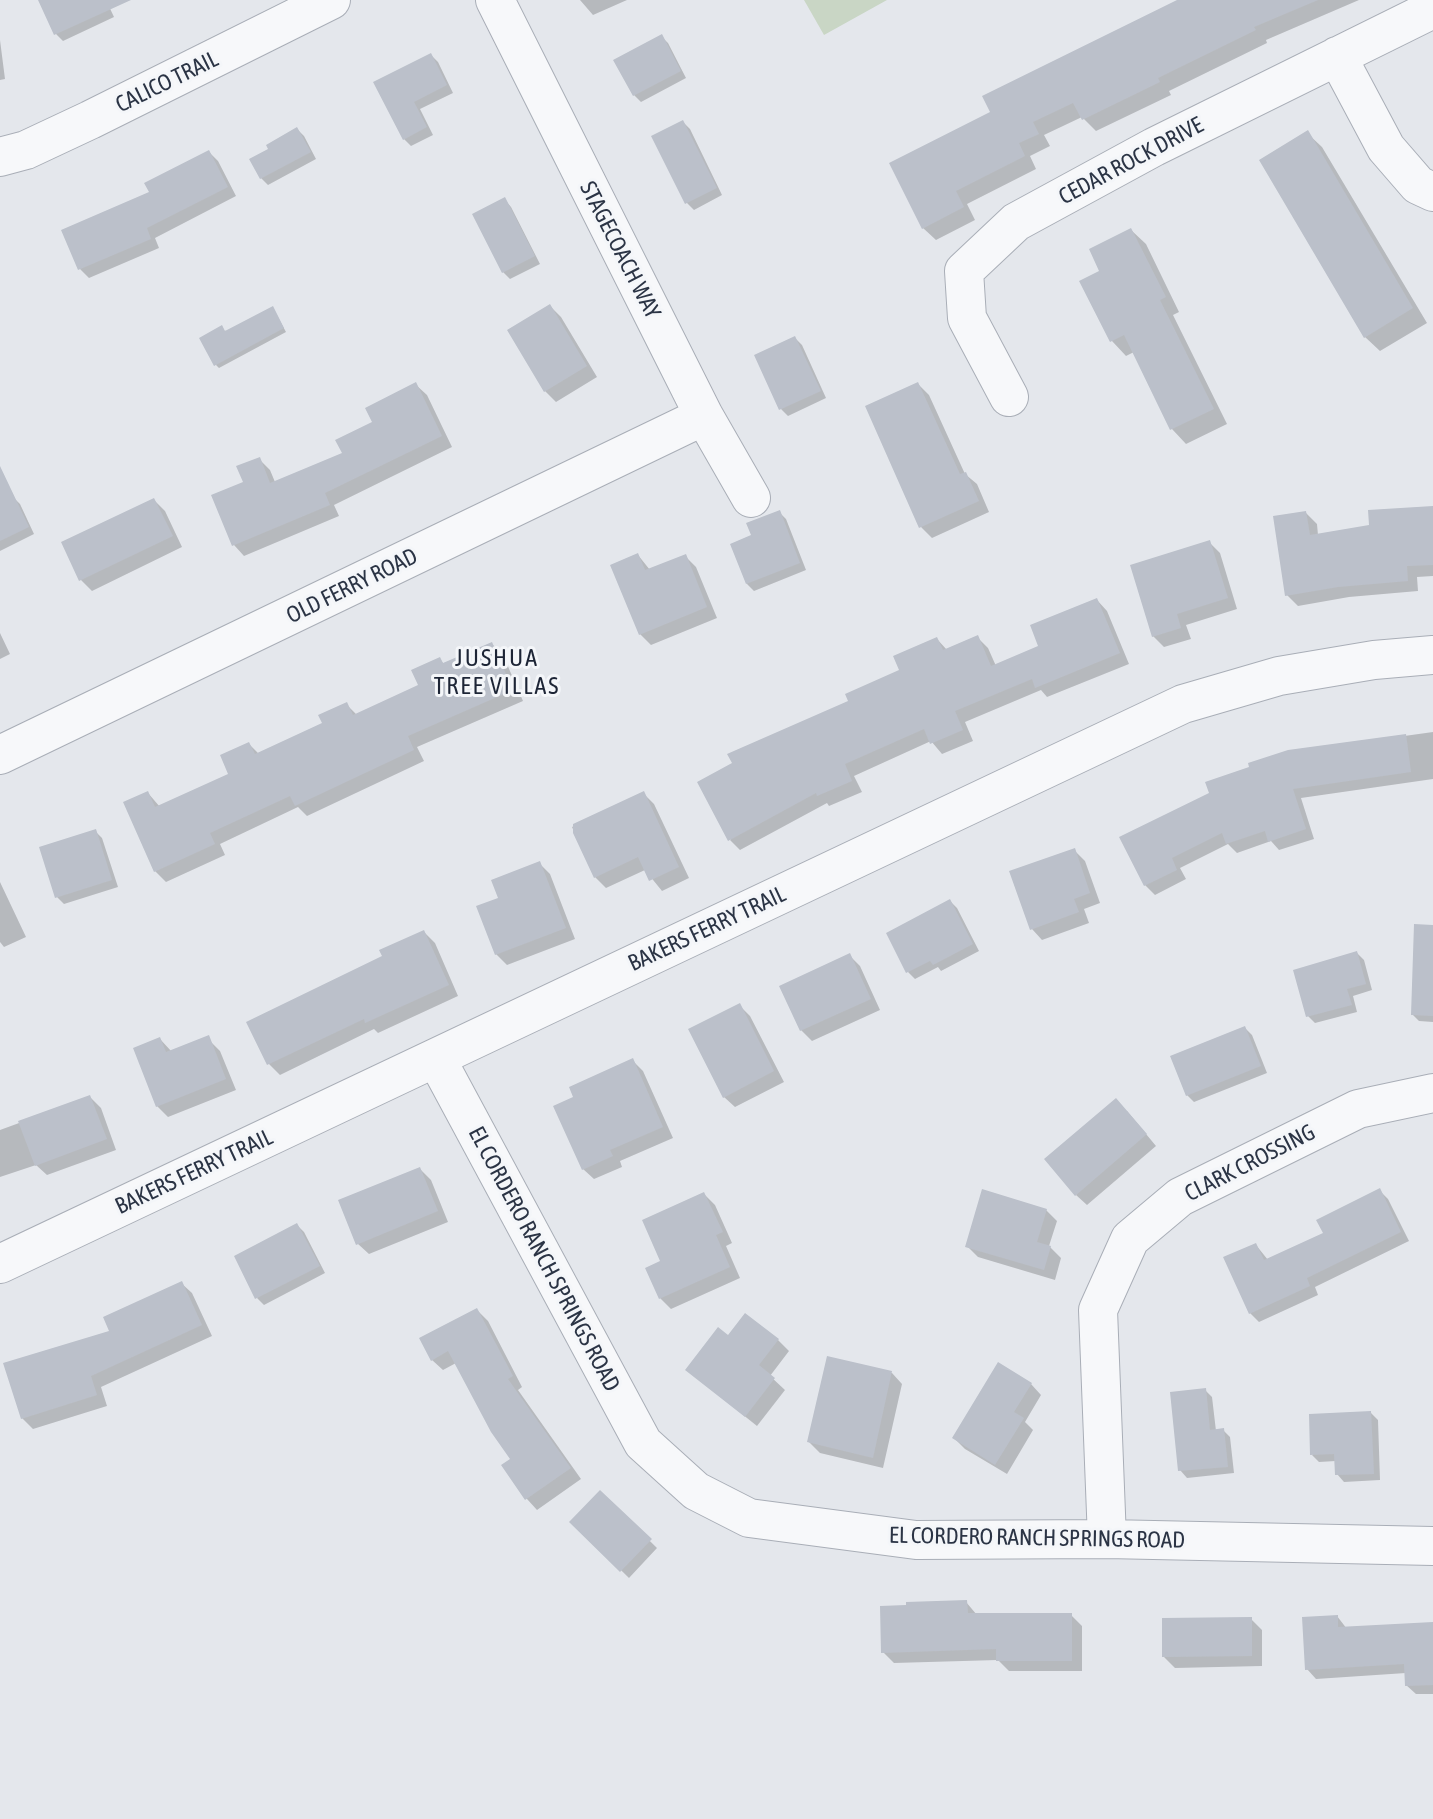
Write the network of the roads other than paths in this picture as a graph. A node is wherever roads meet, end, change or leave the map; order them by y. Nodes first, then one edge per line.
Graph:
1 (331, 0) edge
2 (495, 0) edge
3 (1433, 9) edge
4 (1337, 56) junction
5 (0, 157) edge
6 (1433, 192) edge
7 (1009, 397) dead end
8 (704, 416) junction
9 (751, 498) dead end
10 (1433, 655) edge
11 (0, 755) edge
12 (436, 1058) junction
13 (1433, 1093) edge
14 (0, 1264) edge
15 (1107, 1539) junction
16 (1433, 1546) edge

1 - 5 street, CALICO TRAIL
2 - 8 street, STAGECOACH WAY
3 - 4 street, CEDAR ROCK DRIVE
4 - 6 street
4 - 7 street, CEDAR ROCK DRIVE
8 - 9 street, STAGECOACH WAY
8 - 11 street, OLD FERRY ROAD
10 - 12 street, BAKERS FERRY TRAIL
12 - 14 street, BAKERS FERRY TRAIL
12 - 15 street, EL CORDERO RANCH SPRINGS ROAD
13 - 15 street, CLARK CROSSING
15 - 16 street, EL CORDERO RANCH SPRINGS ROAD

